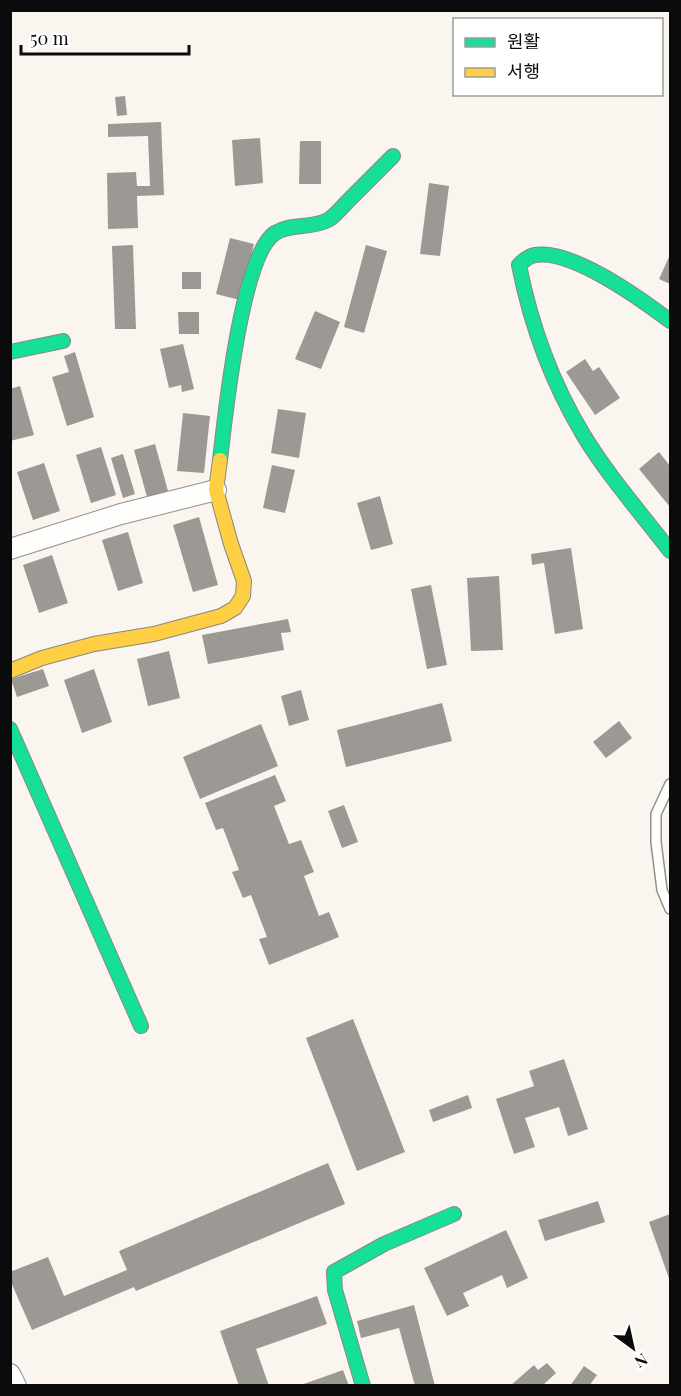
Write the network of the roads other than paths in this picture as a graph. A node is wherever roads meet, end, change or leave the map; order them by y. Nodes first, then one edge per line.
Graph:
1 (393, 156) dead end
2 (670, 321) edge
3 (63, 341) dead end
4 (10, 352) edge
5 (216, 490) junction
6 (10, 549) edge
7 (670, 551) edge
8 (10, 671) edge
9 (10, 729) edge
10 (670, 784) edge
11 (670, 909) edge
12 (141, 1026) dead end
13 (454, 1214) dead end
14 (10, 1374) edge
15 (16, 1386) edge
16 (363, 1386) edge

1 - 5 street
2 - 7 street
3 - 4 street
5 - 6 street
5 - 8 street
9 - 12 street
10 - 11 lane
13 - 16 street
14 - 15 street

